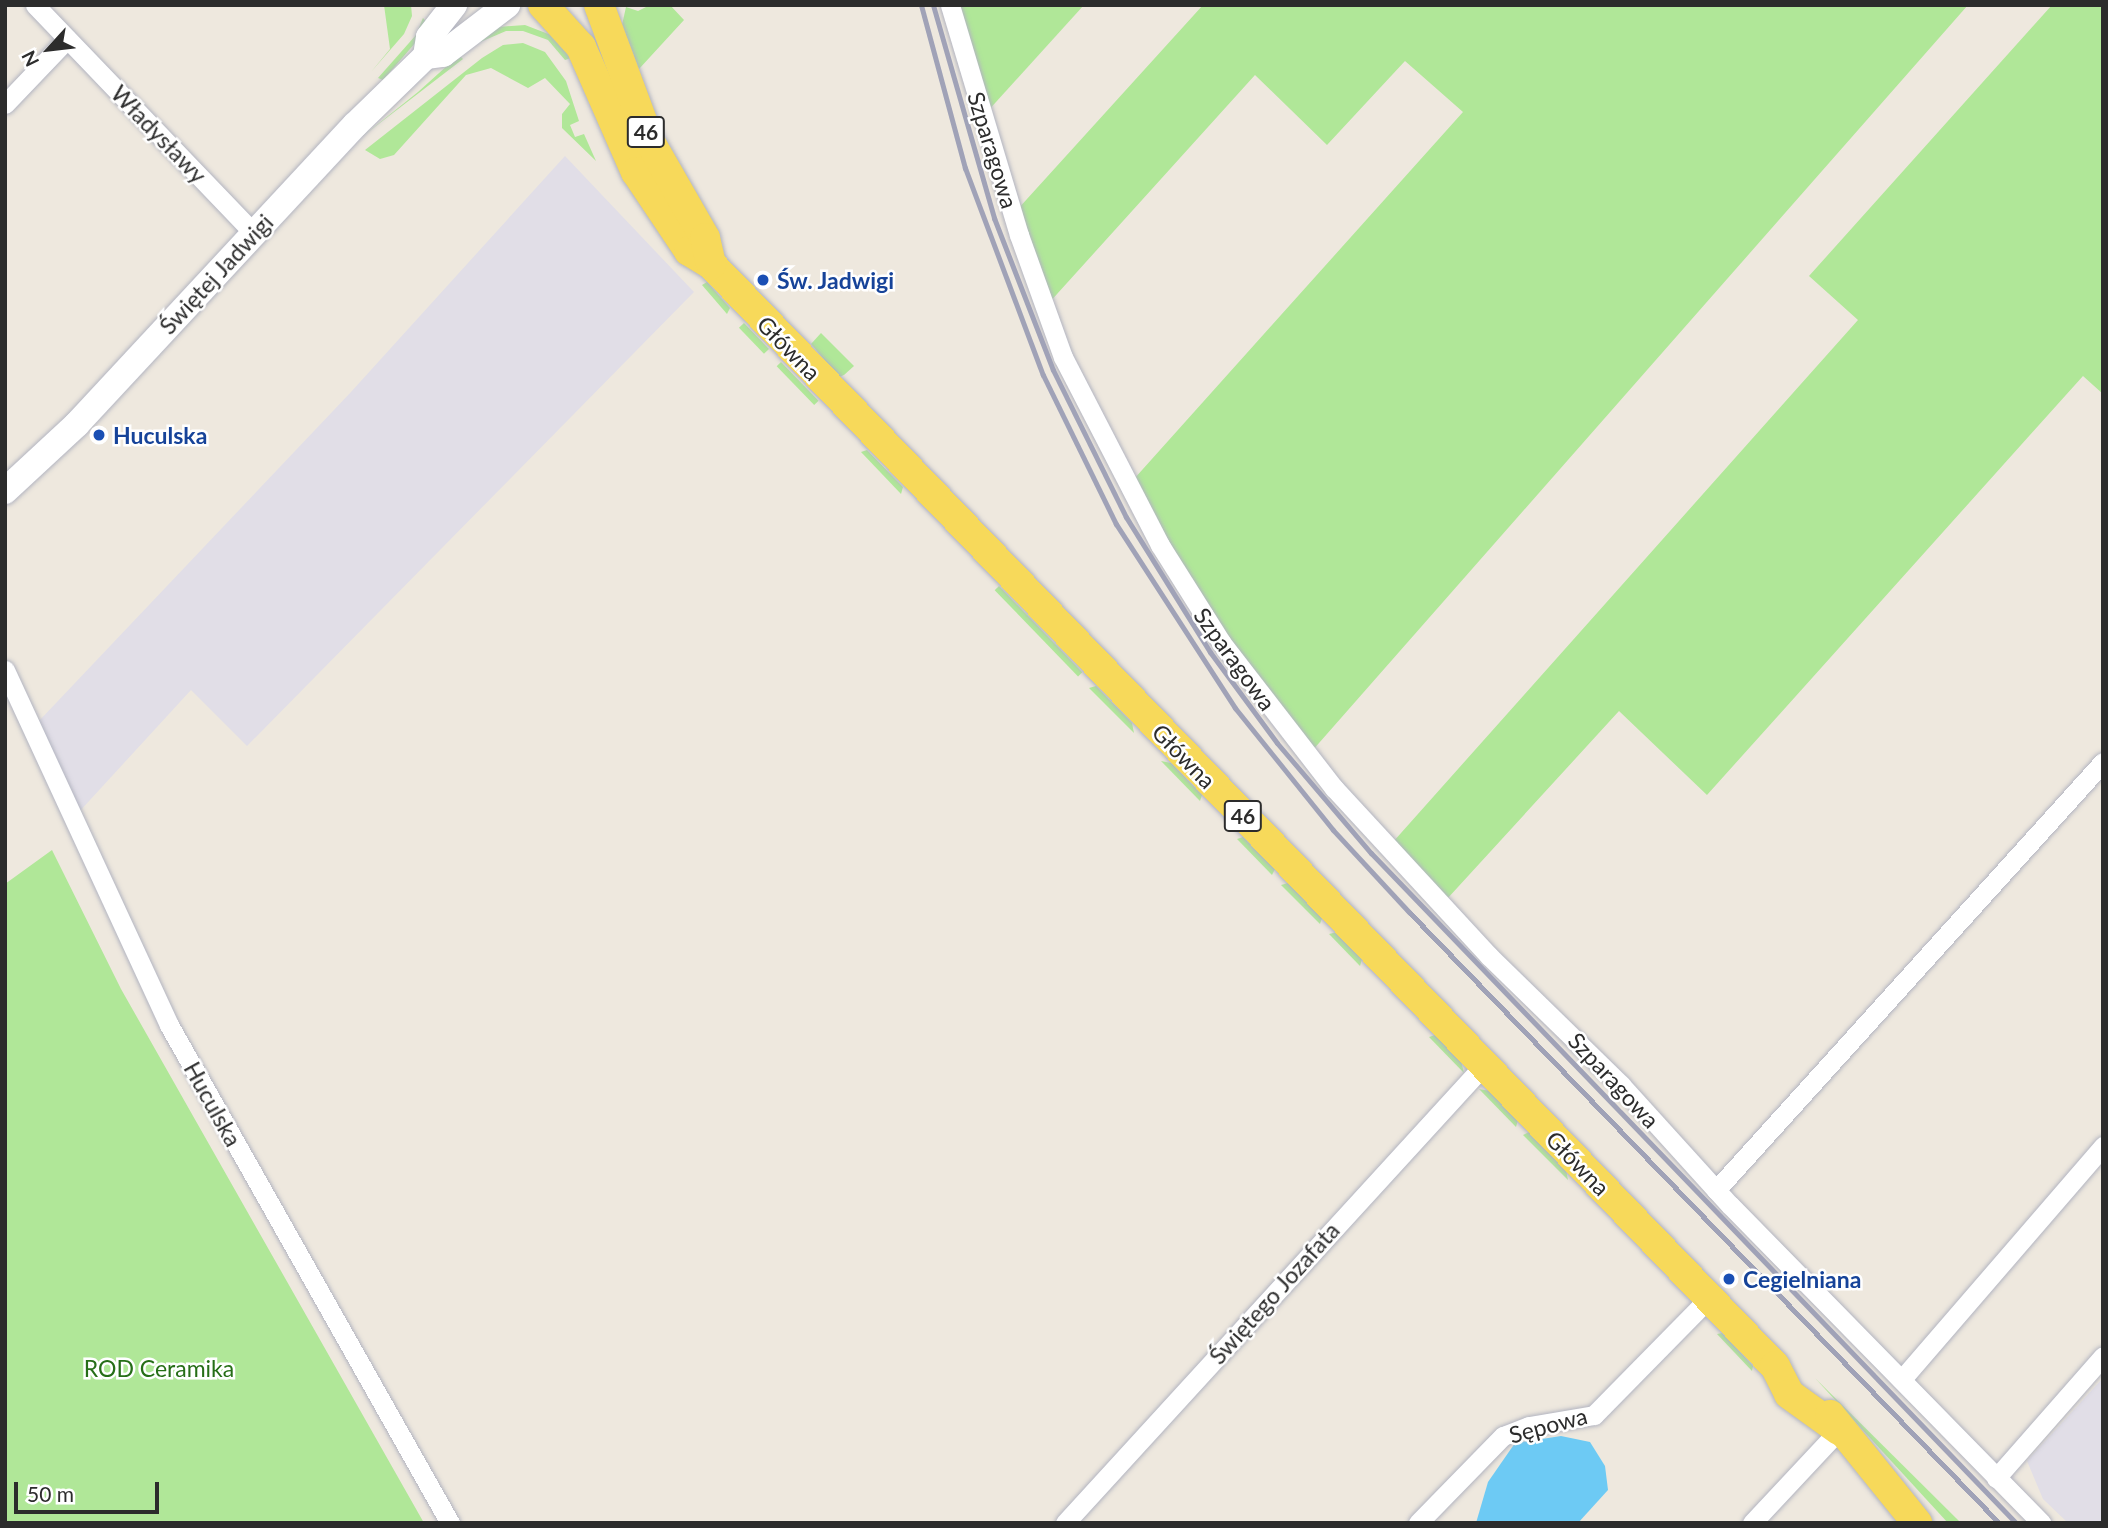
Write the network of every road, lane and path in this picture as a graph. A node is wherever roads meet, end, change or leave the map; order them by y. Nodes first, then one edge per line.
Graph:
1 (35, 5) edge
2 (454, 5) edge
3 (507, 5) edge
4 (543, 5) edge
5 (599, 5) edge
6 (950, 5) edge
7 (67, 39) junction
8 (426, 56) junction
9 (5, 104) edge
10 (254, 233) junction
11 (711, 264) junction
12 (5, 491) edge
13 (5, 670) edge
14 (2103, 762) edge
15 (1484, 1065) junction
16 (2103, 1146) edge
17 (1716, 1190) junction
18 (1709, 1298) junction
19 (2103, 1356) edge
20 (1902, 1379) junction
21 (1839, 1430) junction
22 (1884, 1478) junction
23 (1996, 1478) junction
24 (450, 1523) edge
25 (1065, 1523) edge
26 (1418, 1523) edge
27 (1752, 1523) edge
28 (1917, 1523) edge
29 (1937, 1523) edge
30 (2041, 1523) edge

1 - 7 street, Władysławy
2 - 8 main road, Świętej Jadwigi
3 - 8 main road, Świętej Jadwigi
4 - 11 main road, Główna / 46
5 - 11 main road, Główna / 46
6 - 17 street, Szparagowa
7 - 9 street
7 - 10 street, Władysławy
8 - 10 main road, Świętej Jadwigi
10 - 12 main road, Świętej Jadwigi
11 - 15 main road, Główna / 46
13 - 24 street, Huculska
14 - 17 street
15 - 18 main road, Główna / 46
15 - 25 street, Świętego Jozafata
16 - 20 street
17 - 20 street, Szparagowa
18 - 21 main road, Główna / 46
18 - 26 street, Sępowa
19 - 23 street
20 - 23 street, Szparagowa
21 - 22 main road, Główna / 46
21 - 27 street
22 - 28 main road, Główna / 46
22 - 29 main road, Główna / 46
23 - 30 street, Szparagowa

